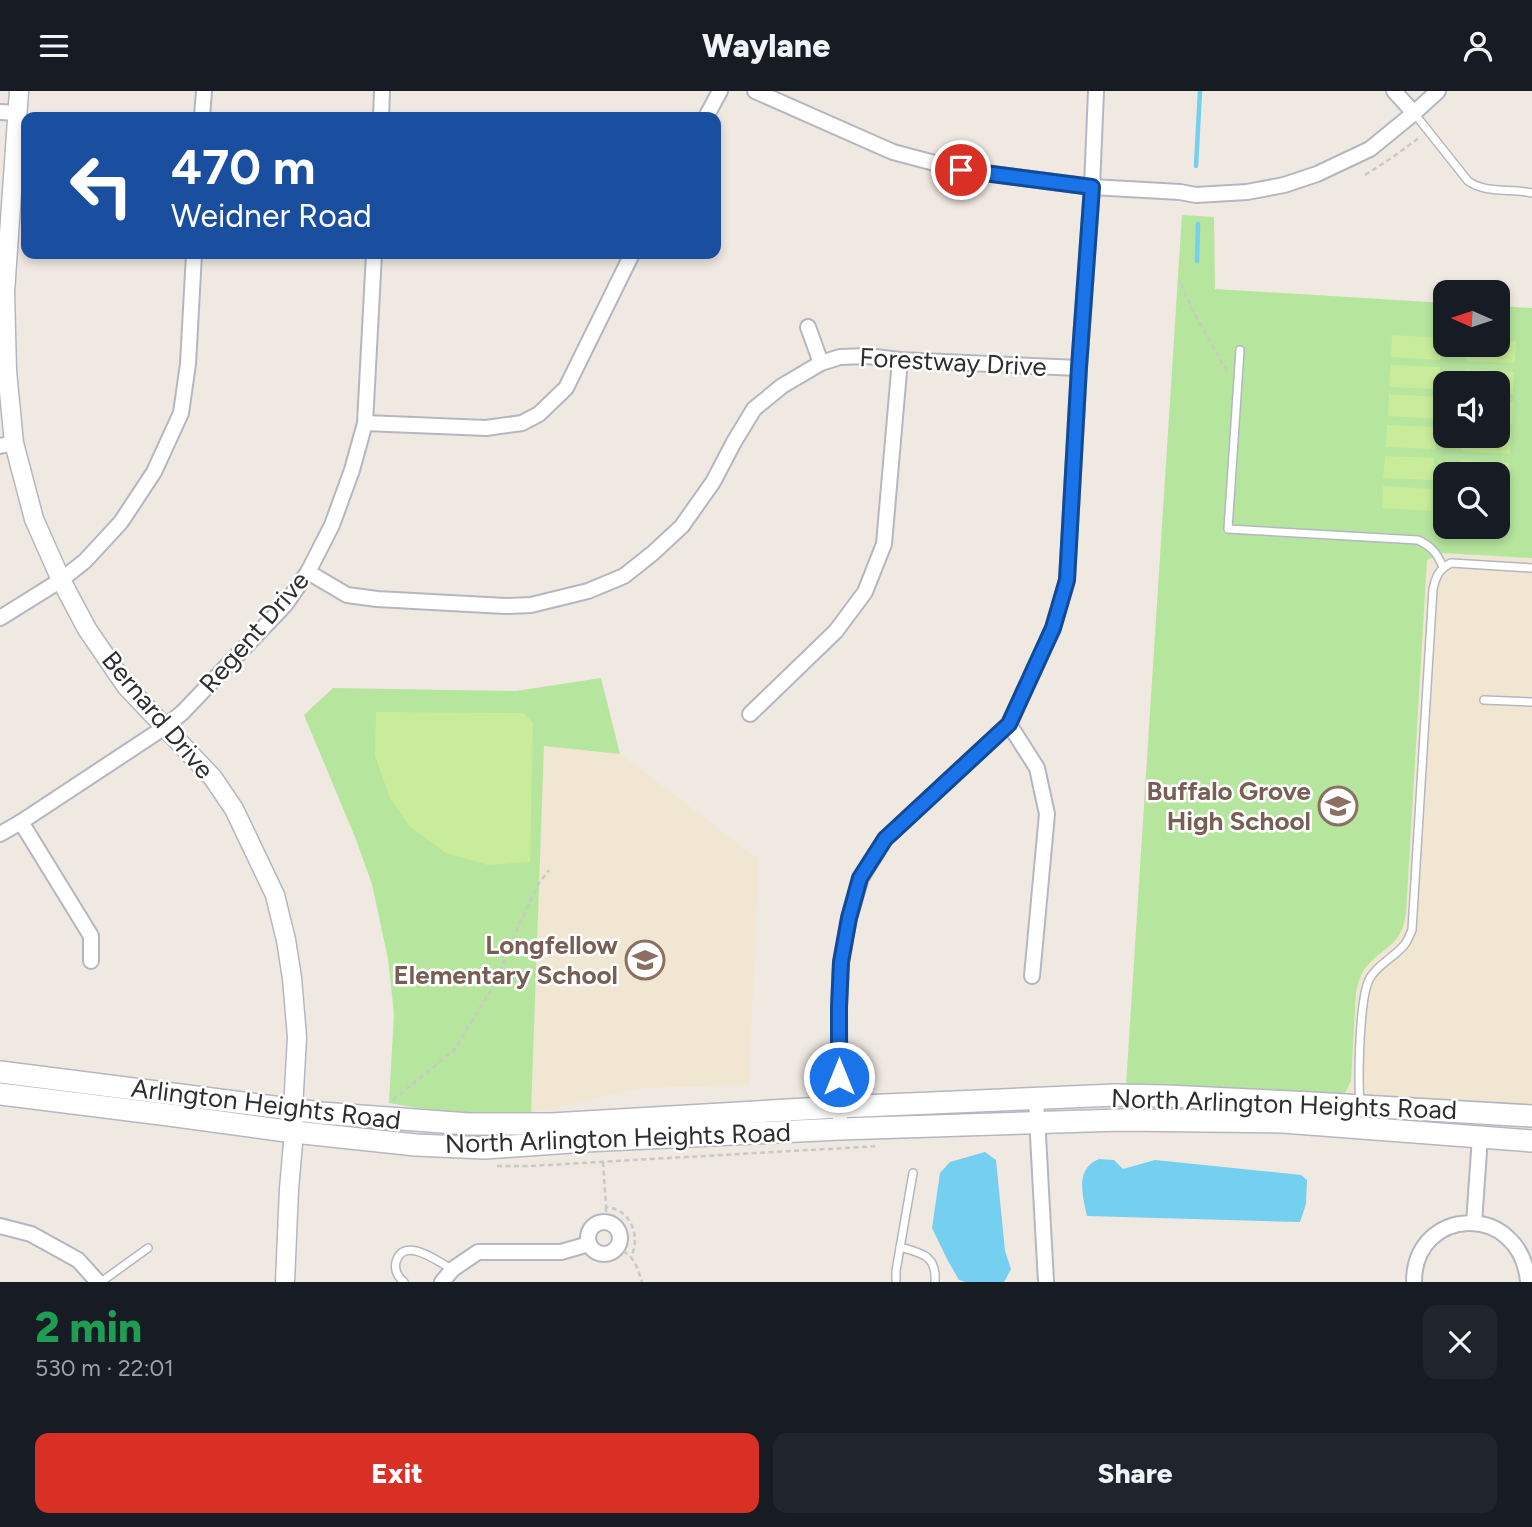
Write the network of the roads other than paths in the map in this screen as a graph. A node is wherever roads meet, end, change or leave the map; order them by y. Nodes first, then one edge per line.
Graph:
1 (19, 91) edge
2 (204, 91) edge
3 (382, 91) edge
4 (720, 91) edge
5 (755, 91) edge
6 (1096, 91) edge
7 (1394, 91) edge
8 (1438, 91) edge
9 (202, 112) edge
10 (381, 112) edge
11 (709, 112) edge
12 (9, 113) edge
13 (1414, 113) junction
14 (1092, 187) junction
15 (1532, 193) edge
16 (194, 259) edge
17 (374, 259) edge
18 (630, 259) edge
19 (2, 292) edge
20 (808, 327) dead end
21 (1240, 350) dead end
22 (900, 360) junction
23 (821, 363) junction
24 (1079, 367) junction
25 (365, 422) junction
26 (7, 445) edge
27 (1443, 567) junction
28 (1532, 568) edge
29 (308, 572) junction
30 (61, 580) junction
31 (0, 618) edge
32 (1484, 700) dead end
33 (1532, 702) edge
34 (750, 714) dead end
35 (1009, 724) junction
36 (165, 727) junction
37 (21, 822) junction
38 (0, 834) edge
39 (91, 961) dead end
40 (1032, 976) dead end
41 (0, 1072) edge
42 (0, 1094) edge
43 (1036, 1099) junction
44 (1360, 1105) junction
45 (839, 1107) junction
46 (293, 1109) junction
47 (1532, 1116) edge
48 (1037, 1123) junction
49 (1361, 1128) junction
50 (840, 1129) junction
51 (294, 1132) junction
52 (1480, 1137) junction
53 (1532, 1141) edge
54 (913, 1173) dead end
55 (1474, 1223) junction
56 (0, 1226) edge
57 (589, 1244) junction
58 (900, 1247) junction
59 (148, 1248) dead end
60 (453, 1269) junction
61 (99, 1282) edge
62 (285, 1282) edge
63 (404, 1282) edge
64 (442, 1282) edge
65 (896, 1282) edge
66 (936, 1282) edge
67 (1046, 1282) edge
68 (1413, 1282) edge
69 (1528, 1282) edge

1 - 12 street, Bernard Drive
2 - 9 street
3 - 10 street
4 - 11 street
5 - 14 street
6 - 14 street
7 - 13 street
8 - 13 street
12 - 19 street, Bernard Drive
13 - 14 street
13 - 15 lane
14 - 24 street
16 - 30 street
17 - 25 street, Regent Drive
18 - 25 street
19 - 26 street, Bernard Drive
20 - 23 street
21 - 27 lane
22 - 23 street, Forestway Drive
22 - 24 street, Forestway Drive
22 - 34 street
23 - 29 street, Forestway Drive
24 - 35 street
25 - 29 street, Regent Drive
26 - 30 street, Bernard Drive
27 - 28 lane
27 - 44 lane
29 - 36 street, Regent Drive
30 - 31 street
30 - 36 street, Bernard Drive
32 - 33 lane
35 - 40 street
35 - 45 street
36 - 37 street, Regent Drive
36 - 46 street, Bernard Drive
37 - 38 street, Regent Drive
37 - 39 street
41 - 46 main road, Arlington Heights Road
42 - 51 main road, North Arlington Heights Road
43 - 44 main road, North Arlington Heights Road
43 - 45 main road, Arlington Heights Road
43 - 48 street
44 - 47 main road, North Arlington Heights Road
44 - 49 lane
45 - 46 main road, Arlington Heights Road
45 - 50 street
46 - 51 street, Bernard Drive
48 - 49 main road, North Arlington Heights Road
48 - 50 main road, North Arlington Heights Road
48 - 67 street
49 - 52 main road, North Arlington Heights Road
50 - 51 main road, North Arlington Heights Road
51 - 62 street, Bernard Drive
52 - 53 main road, North Arlington Heights Road
52 - 55 street
54 - 58 lane
55 - 68 street
55 - 69 street
56 - 61 street
57 - 57 street
57 - 60 street
58 - 65 lane
58 - 66 lane
59 - 61 lane
60 - 63 lane
60 - 64 street

